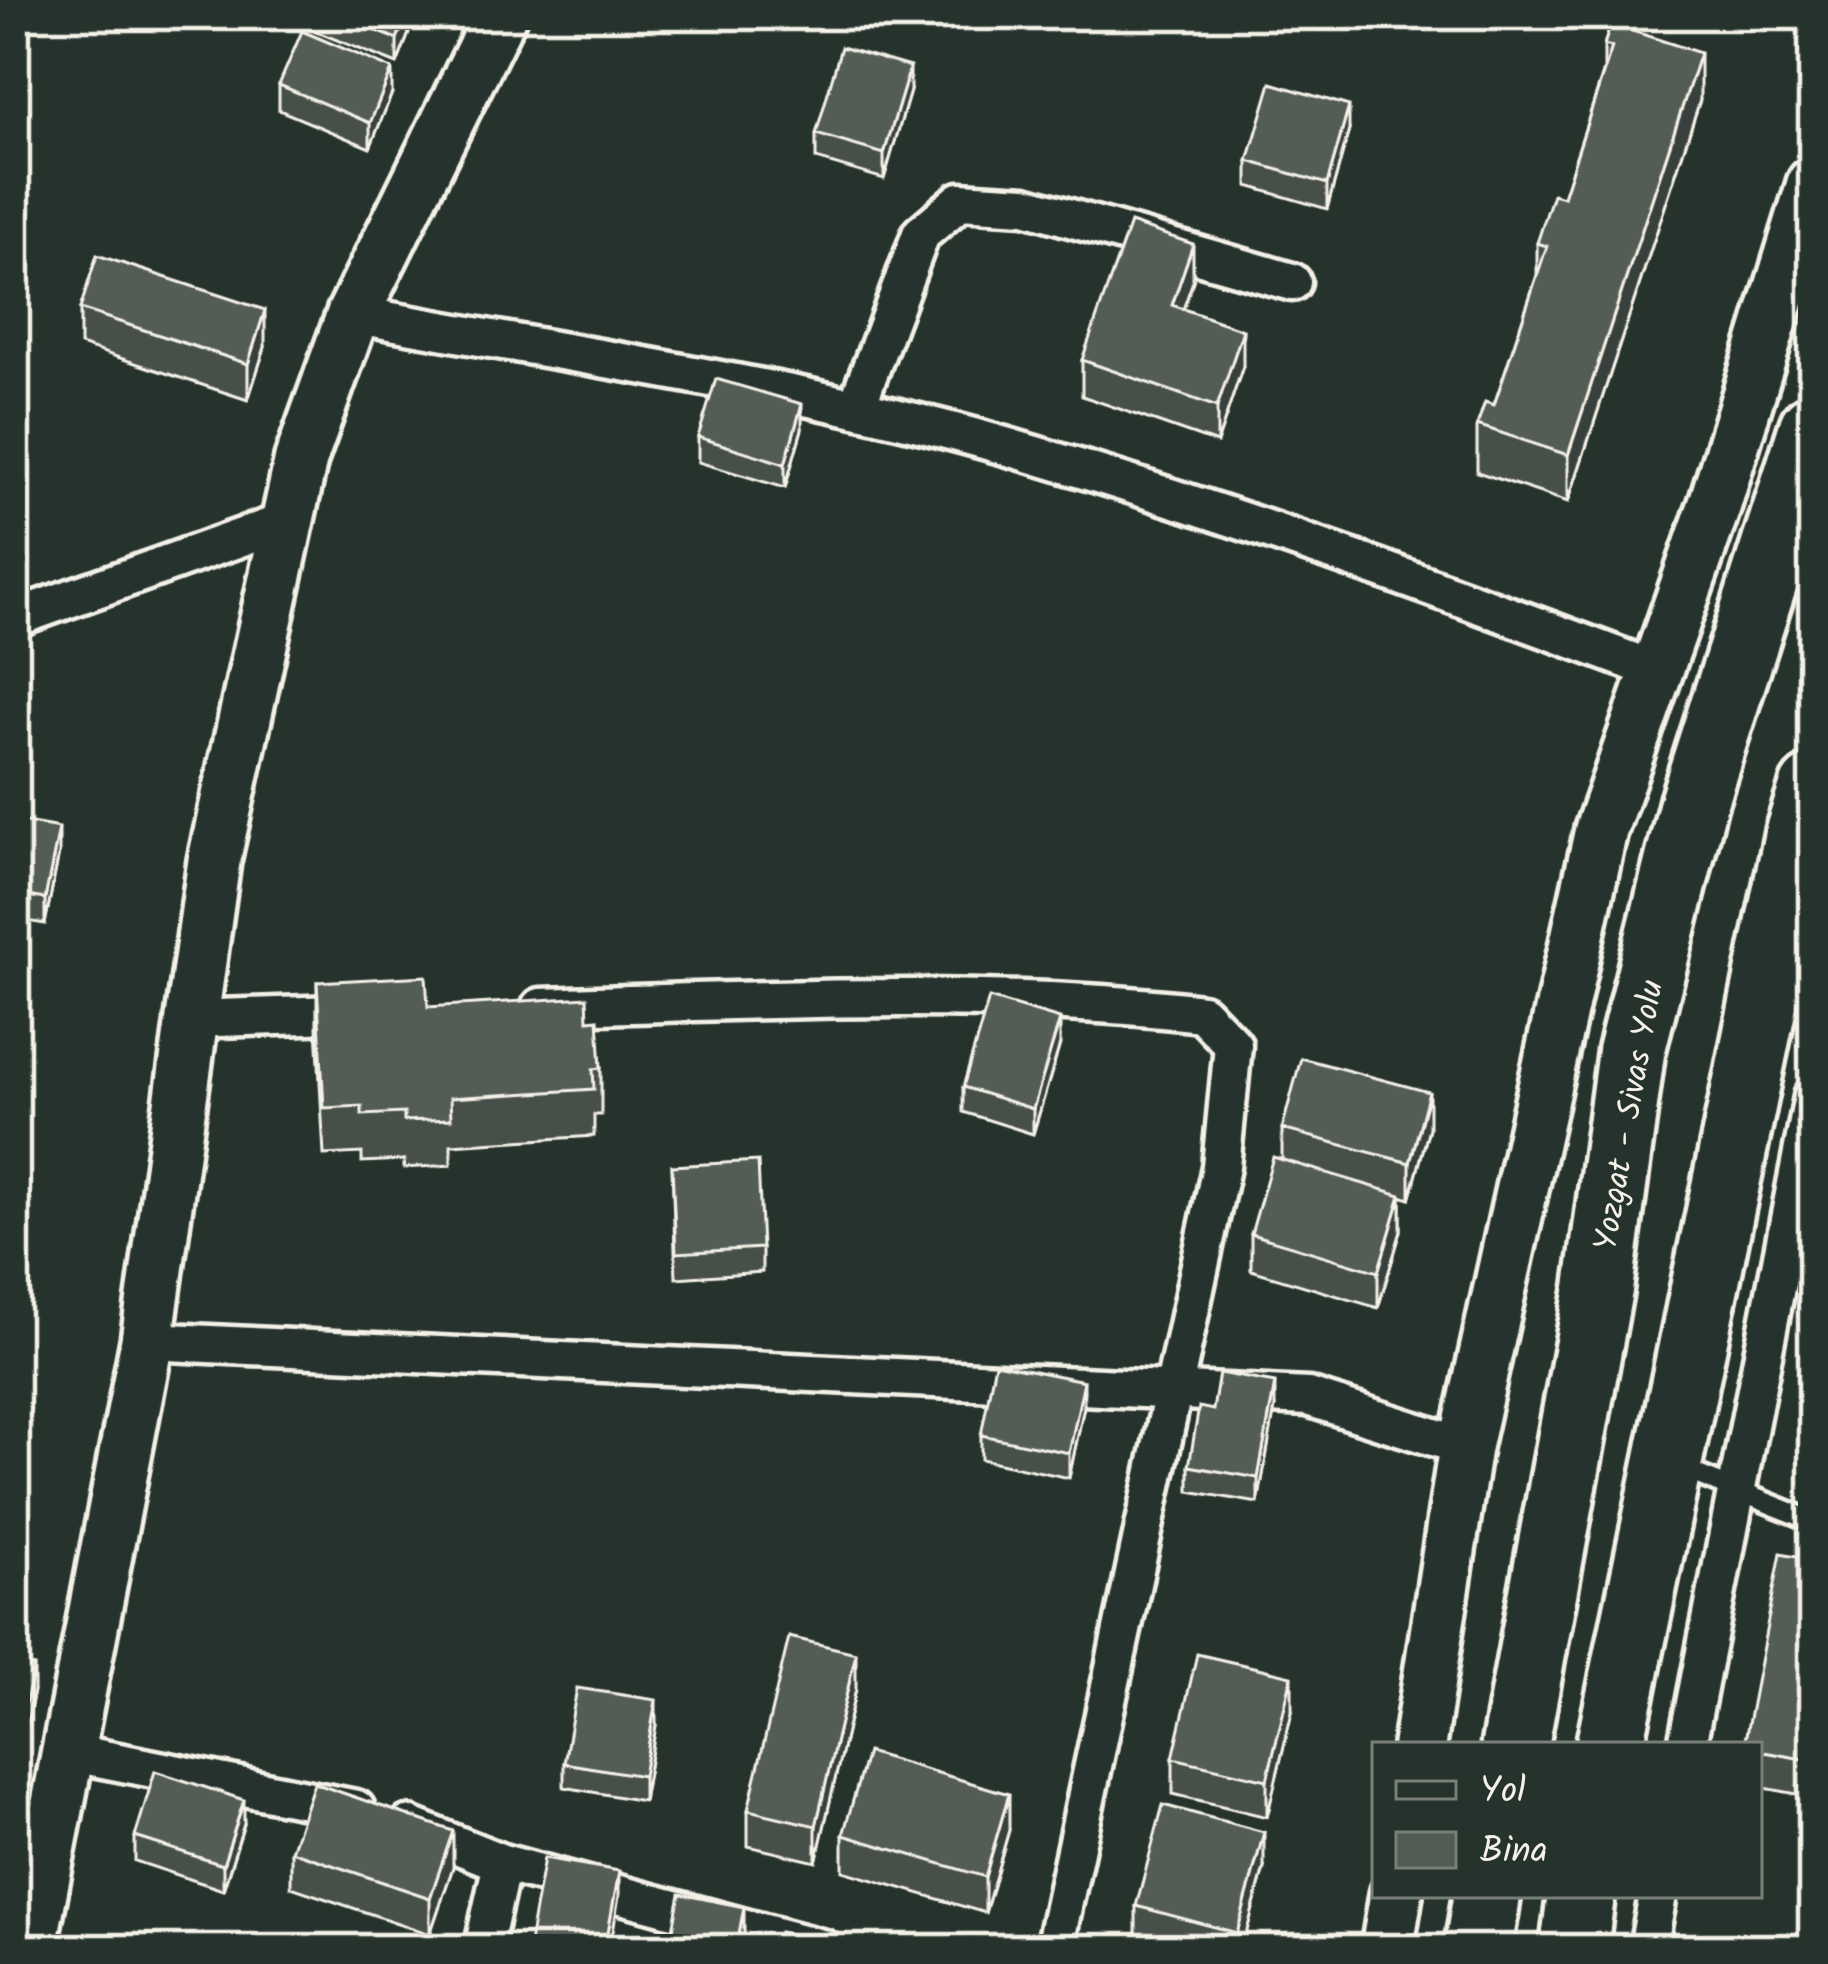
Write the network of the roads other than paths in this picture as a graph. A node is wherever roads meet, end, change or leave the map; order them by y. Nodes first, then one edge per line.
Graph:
1 (500, 15) edge
2 (1813, 184) edge
3 (1292, 282) dead end
4 (353, 314) junction
5 (856, 409) junction
6 (1813, 428) edge
7 (287, 521) junction
8 (15, 618) edge
9 (1660, 672) junction
10 (1813, 789) edge
11 (496, 1009) edge
12 (402, 1012) edge
13 (189, 1019) junction
14 (1813, 1096) edge
15 (147, 1341) junction
16 (1177, 1389) junction
17 (1465, 1447) junction
18 (1669, 1462) junction
19 (1736, 1494) junction
20 (1813, 1521) edge
21 (1419, 1742) edge
22 (1516, 1742) edge
23 (1611, 1742) edge
24 (1688, 1742) edge
25 (68, 1752) junction
26 (502, 1863) junction
27 (1396, 1898) edge
28 (1486, 1898) edge
29 (1581, 1898) edge
30 (1657, 1898) edge
31 (30, 1949) edge
32 (483, 1949) edge
33 (824, 1949) edge
34 (1054, 1949) edge
35 (1387, 1949) edge
36 (1478, 1949) edge
37 (1574, 1949) edge
38 (1648, 1949) edge

1 - 4 main road
2 - 9 main road
3 - 5 street
4 - 5 street
4 - 7 main road
5 - 9 street
6 - 22 highway, Yozgat - Sivas Yolu
7 - 8 street
7 - 13 main road
9 - 17 main road
10 - 18 highway
11 - 16 street
12 - 13 street
13 - 15 main road
14 - 19 street
15 - 16 street
15 - 25 main road
16 - 17 street
16 - 34 street
17 - 21 main road
18 - 19 lane
18 - 23 highway
19 - 20 lane
19 - 24 street
25 - 26 street
25 - 31 main road
26 - 32 street
26 - 33 street
27 - 35 main road
28 - 36 highway
29 - 37 highway
30 - 38 street

